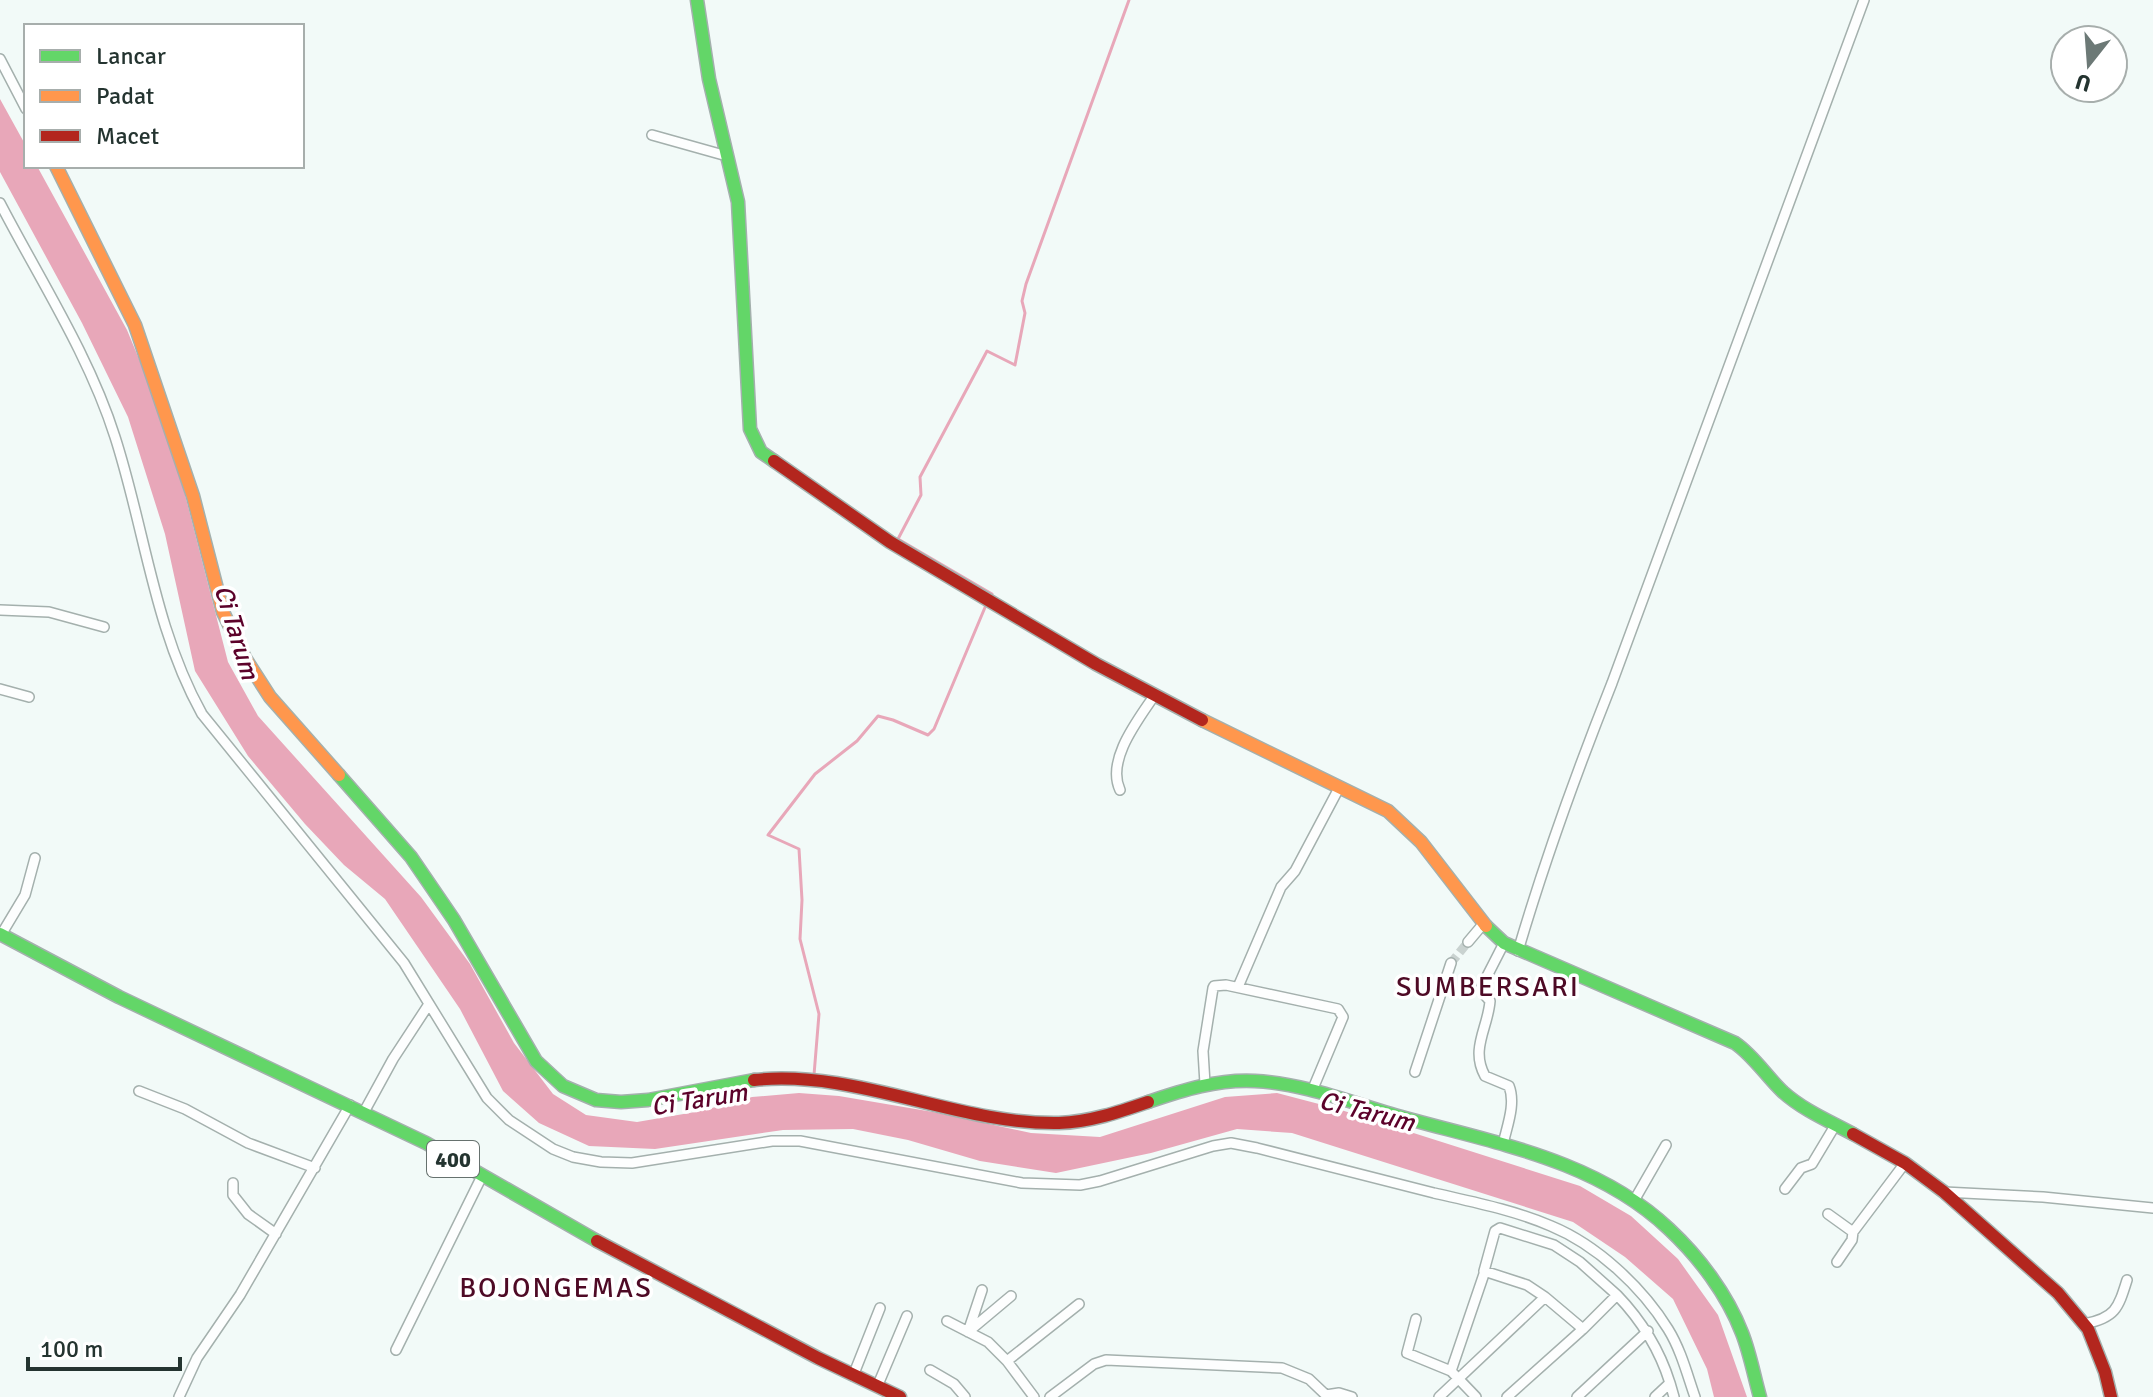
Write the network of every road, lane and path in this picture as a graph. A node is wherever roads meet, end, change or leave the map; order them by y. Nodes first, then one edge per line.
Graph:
1 (697, 0) edge
2 (1864, 0) edge
3 (0, 59) edge
4 (24, 105) edge
5 (652, 135) dead end
6 (727, 156) junction
7 (57, 168) edge
8 (0, 203) edge
9 (0, 610) edge
10 (104, 627) dead end
11 (0, 689) edge
12 (1154, 696) junction
13 (29, 697) dead end
14 (1339, 788) junction
15 (1120, 790) dead end
16 (35, 858) dead end
17 (1484, 923) junction
18 (0, 934) edge
19 (1468, 942) tunnel mouth
20 (1504, 943) junction
21 (1518, 951) junction
22 (1451, 963) tunnel mouth
23 (1238, 987) junction
24 (429, 1004) junction
25 (1415, 1072) dead end
26 (1205, 1084) junction
27 (139, 1091) dead end
28 (1318, 1092) junction
29 (350, 1105) junction
30 (364, 1112) junction
31 (1836, 1124) junction
32 (1503, 1144) junction
33 (1666, 1145) dead end
34 (1905, 1163) junction
35 (315, 1168) junction
36 (482, 1176) junction
37 (233, 1183) dead end
38 (1785, 1189) dead end
39 (1944, 1192) junction
40 (1635, 1199) junction
41 (2153, 1208) edge
42 (1828, 1214) dead end
43 (1853, 1232) junction
44 (276, 1234) junction
45 (1837, 1262) dead end
46 (1485, 1271) junction
47 (2127, 1280) dead end
48 (982, 1290) dead end
49 (1617, 1295) junction
50 (1011, 1296) dead end
51 (1545, 1297) junction
52 (1079, 1304) dead end
53 (880, 1308) dead end
54 (907, 1316) dead end
55 (1416, 1319) dead end
56 (947, 1321) dead end
57 (2084, 1324) junction
58 (1583, 1329) junction
59 (1648, 1331) junction
60 (968, 1332) junction
61 (396, 1350) dead end
62 (1007, 1361) junction
63 (930, 1370) dead end
64 (1451, 1371) junction
65 (853, 1376) junction
66 (1460, 1378) junction
67 (1670, 1383) junction
68 (877, 1387) junction
69 (1327, 1396) edge
70 (179, 1397) edge
71 (900, 1397) edge
72 (965, 1397) edge
73 (1034, 1397) edge
74 (1050, 1397) edge
75 (1352, 1397) edge
76 (1439, 1397) edge
77 (1476, 1397) edge
78 (1507, 1397) edge
79 (1577, 1397) edge
80 (1655, 1397) edge
81 (1674, 1397) edge
82 (1695, 1397) edge
83 (1760, 1397) edge
84 (2111, 1397) edge

1 - 6 street
2 - 21 street
3 - 4 street
5 - 6 street
6 - 12 street
7 - 26 street
8 - 24 street
9 - 10 street
11 - 13 street
12 - 14 street
12 - 15 street
14 - 17 street
14 - 23 street
16 - 18 street
17 - 19 street
17 - 20 street
18 - 29 street, 400
20 - 21 street
20 - 32 street
21 - 31 street
22 - 25 street
23 - 26 street
23 - 28 street
24 - 30 street
24 - 82 street
26 - 28 street
27 - 35 street
28 - 32 street
29 - 30 street, 400
29 - 35 street
30 - 36 street, 400
31 - 34 street
31 - 38 street
32 - 40 street
33 - 40 street
34 - 39 street
34 - 43 street
35 - 44 street
36 - 61 street
36 - 65 street, 400
37 - 44 street
39 - 41 street
39 - 57 street
40 - 83 street
42 - 43 street
43 - 45 street
44 - 70 street
46 - 49 street
46 - 51 street
46 - 64 street
47 - 57 street
48 - 60 street
49 - 58 street
49 - 59 street
50 - 60 street
51 - 58 street
51 - 66 street
52 - 62 street
53 - 65 street
54 - 68 street
55 - 64 street
56 - 60 street
57 - 84 street
58 - 78 street
59 - 67 street
59 - 79 street
60 - 62 street
62 - 73 street
63 - 72 street
64 - 66 street
65 - 68 street, 400
66 - 76 street
66 - 77 street
67 - 80 street
67 - 81 street
68 - 71 street, 400
69 - 74 street
69 - 75 street

